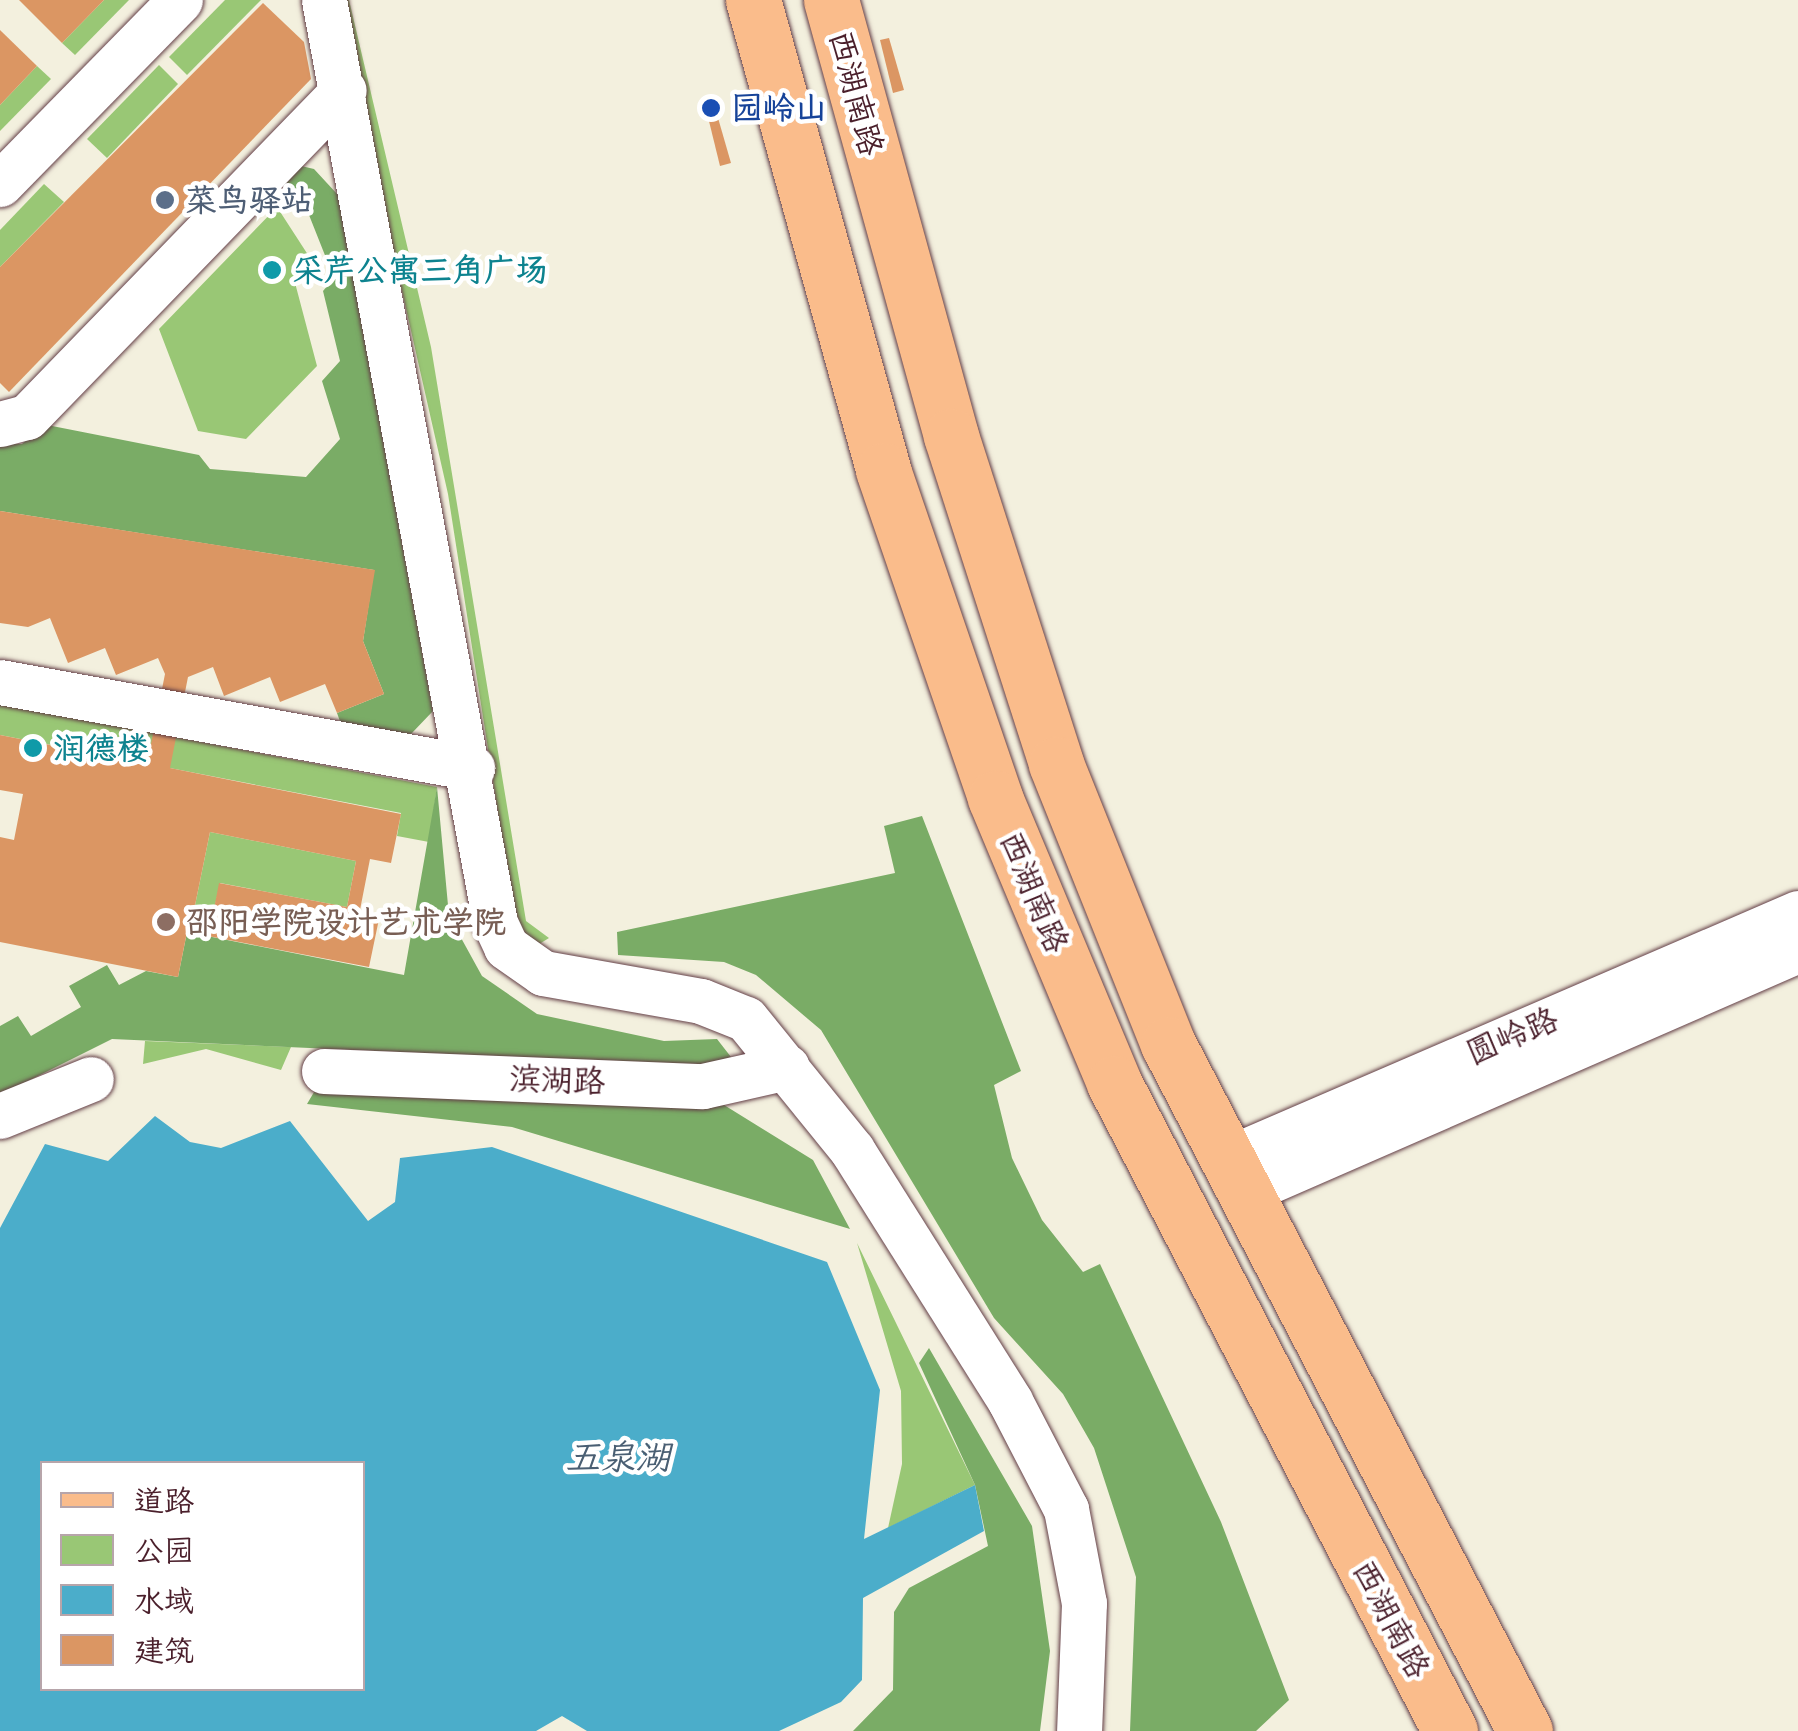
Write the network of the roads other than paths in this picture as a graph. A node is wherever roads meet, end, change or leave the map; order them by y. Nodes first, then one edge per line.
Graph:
1 (180, 0) edge
2 (324, 0) edge
3 (753, 0) edge
4 (831, 0) edge
5 (344, 90) junction
6 (0, 184) edge
7 (0, 424) edge
8 (0, 682) edge
9 (472, 768) junction
10 (1798, 913) edge
11 (1798, 950) edge
12 (788, 1066) junction
13 (324, 1071) dead end
14 (92, 1079) dead end
15 (0, 1116) edge
16 (1233, 1176) junction
17 (1447, 1729) edge
18 (1078, 1731) edge
19 (1526, 1731) edge

1 - 6 street
2 - 5 street
3 - 17 main road, 西湖南路
4 - 16 main road, 西湖南路
5 - 7 street
5 - 9 street
8 - 9 street
9 - 12 street
10 - 16 street, 圆岭路
11 - 16 street, 圆岭路
12 - 13 street, 滨湖路
12 - 18 street
14 - 15 street
16 - 19 main road, 西湖南路

